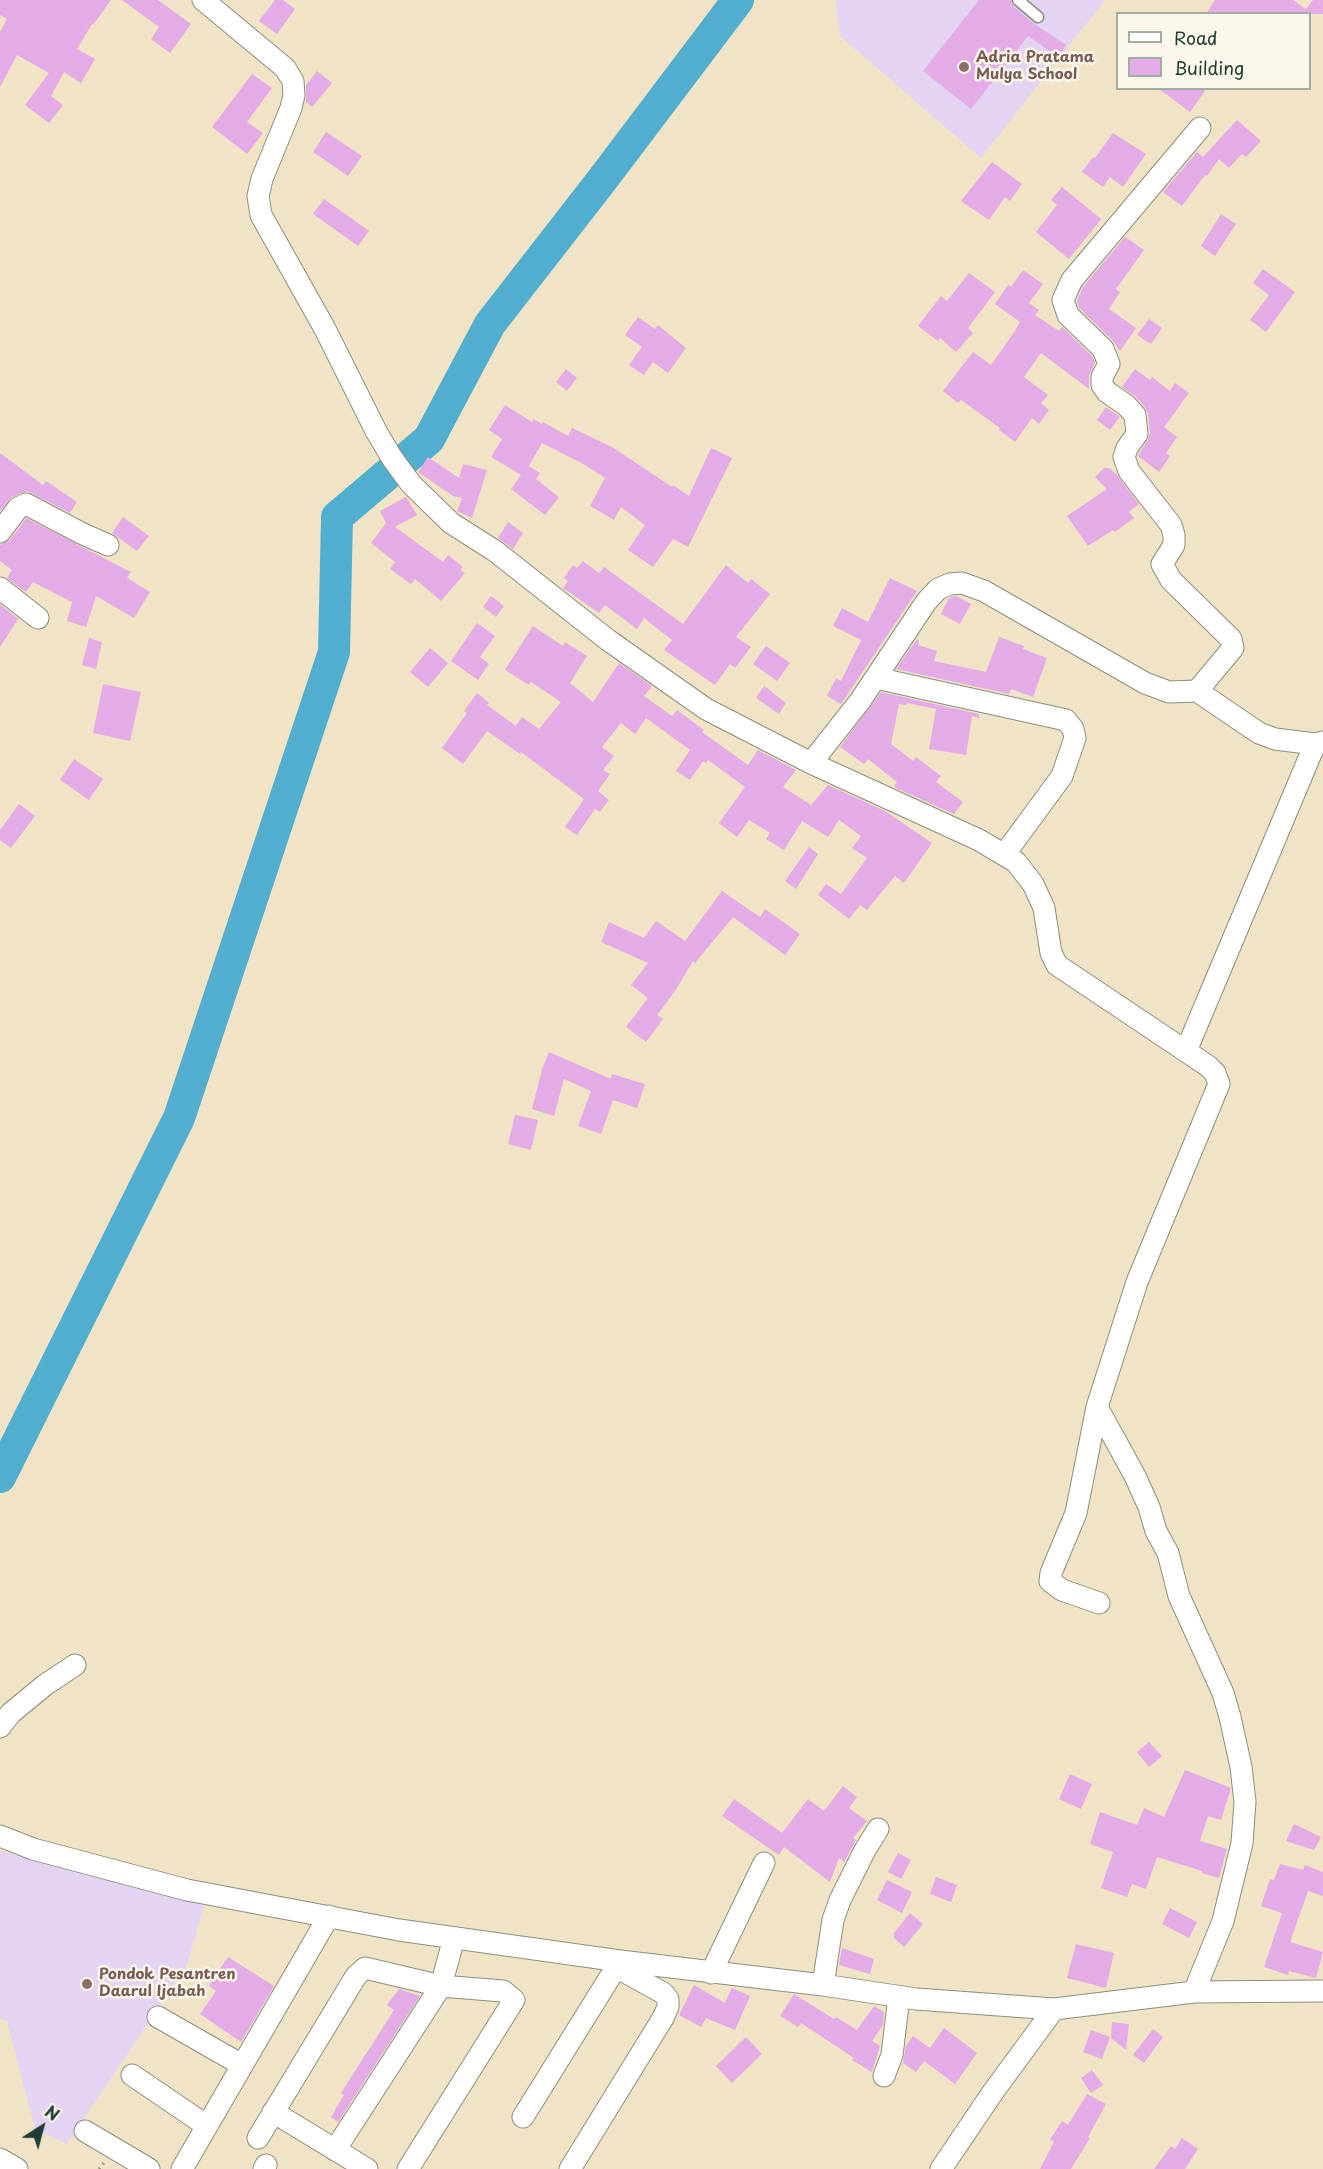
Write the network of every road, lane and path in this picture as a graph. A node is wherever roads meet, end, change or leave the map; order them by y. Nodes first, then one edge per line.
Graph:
1 (203, 0) edge
2 (1018, 0) edge
3 (1038, 17) dead end
4 (1200, 128) dead end
5 (0, 532) edge
6 (108, 545) dead end
7 (0, 588) edge
8 (38, 618) dead end
9 (876, 678) junction
10 (1197, 691) junction
11 (1319, 743) edge
12 (812, 763) junction
13 (1004, 855) junction
14 (1186, 1050) junction
15 (1097, 1407) junction
16 (1100, 1603) dead end
17 (75, 1665) dead end
18 (0, 1727) edge
19 (878, 1829) dead end
20 (0, 1836) edge
21 (764, 1863) dead end
22 (329, 1916) junction
23 (454, 1938) junction
24 (618, 1964) junction
25 (711, 1973) junction
26 (823, 1985) junction
27 (441, 1986) junction
28 (1323, 1991) edge
29 (1194, 1992) junction
30 (899, 1996) junction
31 (1054, 2009) junction
32 (158, 2017) dead end
33 (242, 2065) junction
34 (132, 2075) dead end
35 (884, 2076) dead end
36 (273, 2112) junction
37 (523, 2117) dead end
38 (207, 2126) junction
39 (85, 2131) dead end
40 (258, 2138) dead end
41 (335, 2150) junction
42 (0, 2159) edge
43 (360, 2167) edge
44 (17, 2169) edge
45 (148, 2169) edge
46 (182, 2169) edge
47 (408, 2169) edge
48 (570, 2169) edge
49 (941, 2169) edge

1 - 12 street
2 - 3 lane
4 - 10 street
5 - 6 street
7 - 8 street
9 - 10 street
9 - 12 street
9 - 13 street
10 - 11 street
11 - 14 street
12 - 13 street
13 - 14 street
14 - 15 street
15 - 16 street
15 - 29 street
17 - 18 street
19 - 26 street
20 - 22 street
21 - 25 street
22 - 23 street
22 - 33 street
23 - 24 street
23 - 27 street
24 - 25 street
24 - 37 street
24 - 48 street
25 - 26 street
26 - 30 street
27 - 36 street
27 - 41 street
27 - 47 street
28 - 29 street
29 - 31 street
30 - 31 street
30 - 35 street
31 - 49 street
32 - 33 street
33 - 38 street
34 - 38 street
36 - 40 street
36 - 41 street
38 - 46 street
39 - 45 street
41 - 43 street
42 - 44 street

